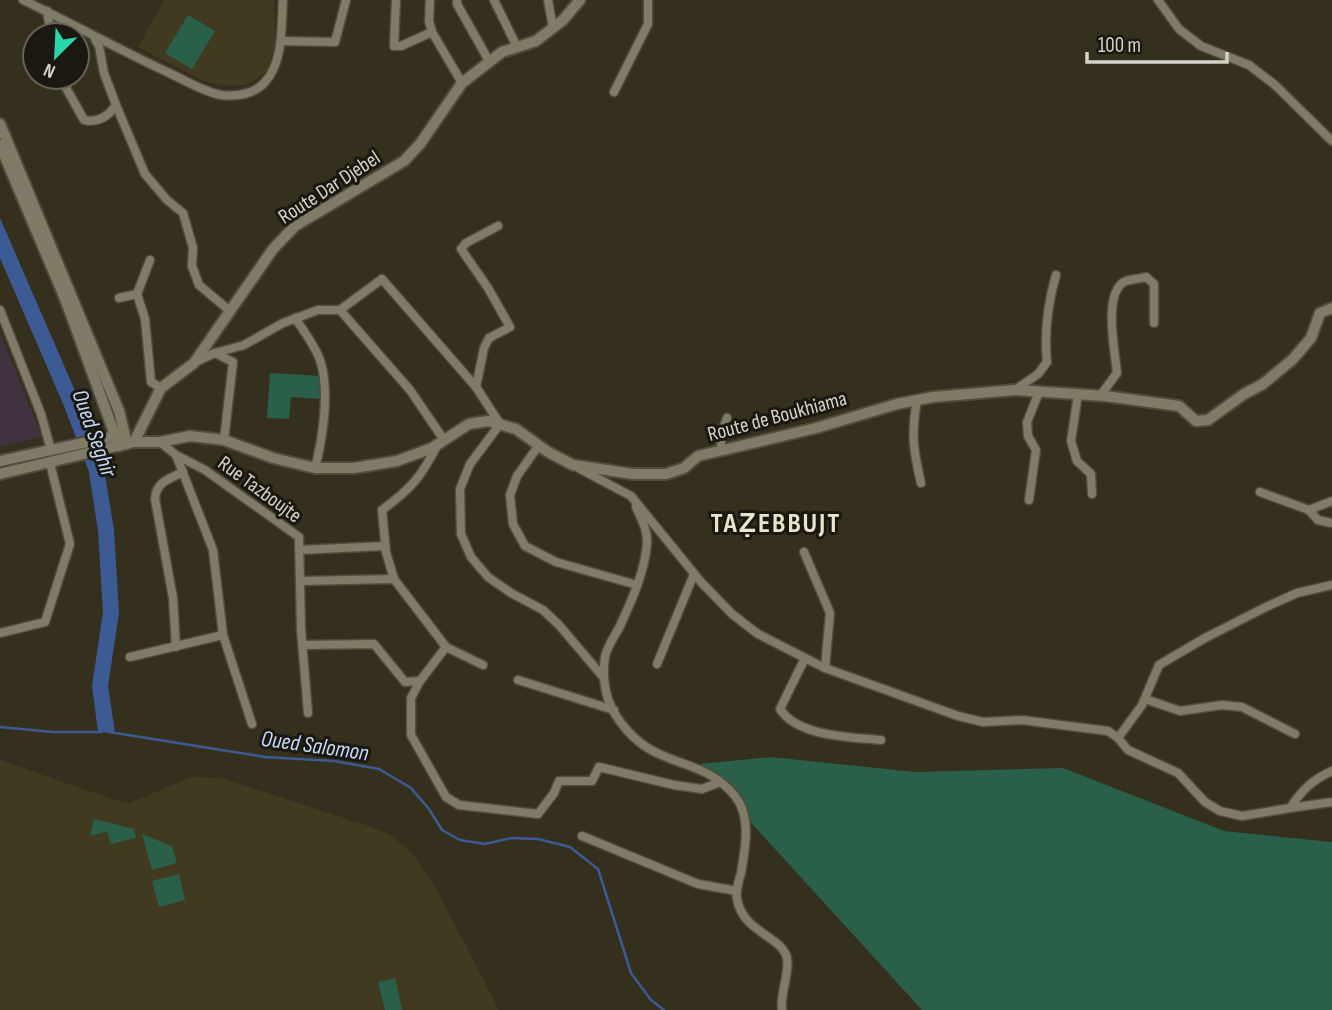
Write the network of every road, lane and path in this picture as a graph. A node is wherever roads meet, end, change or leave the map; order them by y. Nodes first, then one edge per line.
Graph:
1 (23, 0) edge
2 (283, 0) edge
3 (346, 0) edge
4 (396, 0) edge
5 (430, 0) edge
6 (457, 0) edge
7 (494, 0) edge
8 (548, 0) edge
9 (580, 0) edge
10 (648, 0) edge
11 (1158, 0) edge
12 (47, 11) junction
13 (49, 21) edge
14 (553, 28) junction
15 (432, 33) junction
16 (94, 38) junction
17 (281, 41) junction
18 (517, 47) junction
19 (489, 61) junction
20 (462, 83) junction
21 (68, 91) edge
22 (614, 92) dead end
23 (116, 106) junction
24 (0, 124) edge
25 (1332, 141) edge
26 (0, 145) edge
27 (498, 226) dead end
28 (150, 260) dead end
29 (1056, 275) dead end
30 (137, 294) junction
31 (120, 298) dead end
32 (1332, 308) edge
33 (0, 310) edge
34 (340, 310) junction
35 (230, 311) junction
36 (295, 318) junction
37 (1154, 323) dead end
38 (215, 353) junction
39 (194, 363) junction
40 (476, 387) junction
41 (161, 388) junction
42 (1014, 390) junction
43 (1039, 392) junction
44 (1078, 394) junction
45 (1100, 396) junction
46 (917, 400) junction
47 (727, 418) dead end
48 (500, 425) junction
49 (224, 440) junction
50 (120, 442) junction
51 (160, 442) junction
52 (441, 442) junction
53 (539, 445) junction
54 (54, 449) junction
55 (722, 451) junction
56 (176, 456) junction
57 (0, 461) edge
58 (55, 461) junction
59 (573, 465) junction
60 (315, 468) junction
61 (183, 472) junction
62 (0, 474) edge
63 (921, 483) dead end
64 (1260, 492) dead end
65 (1092, 494) dead end
66 (631, 496) junction
67 (1029, 500) dead end
68 (1332, 500) edge
69 (1309, 510) junction
70 (1332, 523) edge
71 (385, 546) junction
72 (299, 550) junction
73 (804, 552) dead end
74 (694, 574) junction
75 (394, 579) junction
76 (300, 581) junction
77 (637, 585) junction
78 (1332, 585) edge
79 (0, 633) edge
80 (223, 635) junction
81 (303, 645) junction
82 (176, 647) junction
83 (446, 647) junction
84 (130, 657) dead end
85 (805, 658) junction
86 (657, 664) dead end
87 (483, 665) dead end
88 (825, 668) junction
89 (604, 678) junction
90 (518, 680) dead end
91 (420, 681) junction
92 (405, 682) junction
93 (411, 698) junction
94 (1145, 699) junction
95 (614, 710) junction
96 (308, 713) dead end
97 (251, 724) dead end
98 (1295, 734) dead end
99 (1118, 738) junction
100 (881, 740) dead end
101 (1332, 771) edge
102 (720, 782) junction
103 (1332, 802) edge
104 (1290, 808) junction
105 (582, 836) dead end
106 (737, 891) junction
107 (782, 1010) edge

1 - 12 street
2 - 17 street
3 - 17 street
4 - 15 street
5 - 15 street
6 - 19 street
7 - 18 street
8 - 14 street
9 - 14 street, Route Dar Djebel
10 - 22 street
11 - 25 street
12 - 13 street
12 - 16 street
14 - 18 street, Route Dar Djebel
15 - 20 street
16 - 17 street
16 - 23 street
18 - 19 street, Route Dar Djebel
19 - 20 street, Route Dar Djebel
20 - 35 street, Route Dar Djebel
21 - 23 street
23 - 35 street
24 - 50 street
26 - 50 street
27 - 40 street
28 - 30 street
29 - 42 street
30 - 31 street
30 - 41 street
32 - 45 street, Route de Boukhiama
33 - 54 street
34 - 36 street
34 - 40 street
34 - 52 street
35 - 39 street, Route Dar Djebel
36 - 38 street
36 - 60 street
37 - 45 street
38 - 39 street
38 - 49 street
39 - 41 street, Route Dar Djebel
40 - 48 street
41 - 50 street, Route Dar Djebel
42 - 43 street, Route de Boukhiama
42 - 46 street, Route de Boukhiama
43 - 44 street, Route de Boukhiama
43 - 67 street
44 - 45 street, Route de Boukhiama
44 - 65 street
46 - 55 street, Route de Boukhiama
46 - 63 street
47 - 55 street
48 - 52 street, Route de Boukhiama
48 - 53 street, Route de Boukhiama
48 - 89 street
49 - 51 street, Route de Boukhiama
49 - 60 street, Route de Boukhiama
50 - 51 street, Route de Boukhiama
50 - 54 street, Route de Boukhiama
50 - 58 street, Route de Boukhiama
51 - 56 street, Rue Tazboujte
52 - 60 street, Route de Boukhiama
52 - 71 street
53 - 59 street, Route de Boukhiama
53 - 77 street
54 - 57 street, Route de Boukhiama
55 - 59 street, Route de Boukhiama
56 - 61 street
56 - 72 street, Rue Tazboujte
58 - 62 street, Route de Boukhiama
58 - 79 street
59 - 66 street
61 - 80 street
61 - 82 street
64 - 69 street
66 - 74 street
66 - 77 street
68 - 69 street
69 - 70 street
71 - 72 street
71 - 75 street
72 - 76 street, Rue Tazboujte
73 - 88 street
74 - 85 street
74 - 86 street
75 - 76 street
75 - 83 street
76 - 81 street, Rue Tazboujte
77 - 89 street
78 - 94 street
80 - 82 street
80 - 97 street
81 - 92 street
81 - 96 street, Rue Tazboujte
82 - 84 street
83 - 87 street
83 - 91 street
85 - 88 street
85 - 100 street
88 - 99 street
89 - 95 street
90 - 95 street
91 - 92 street
91 - 93 street
92 - 93 street
93 - 102 street
94 - 98 street
94 - 99 street
95 - 102 street
99 - 104 street
101 - 104 street
102 - 106 street
103 - 104 street
105 - 106 street
106 - 107 street

